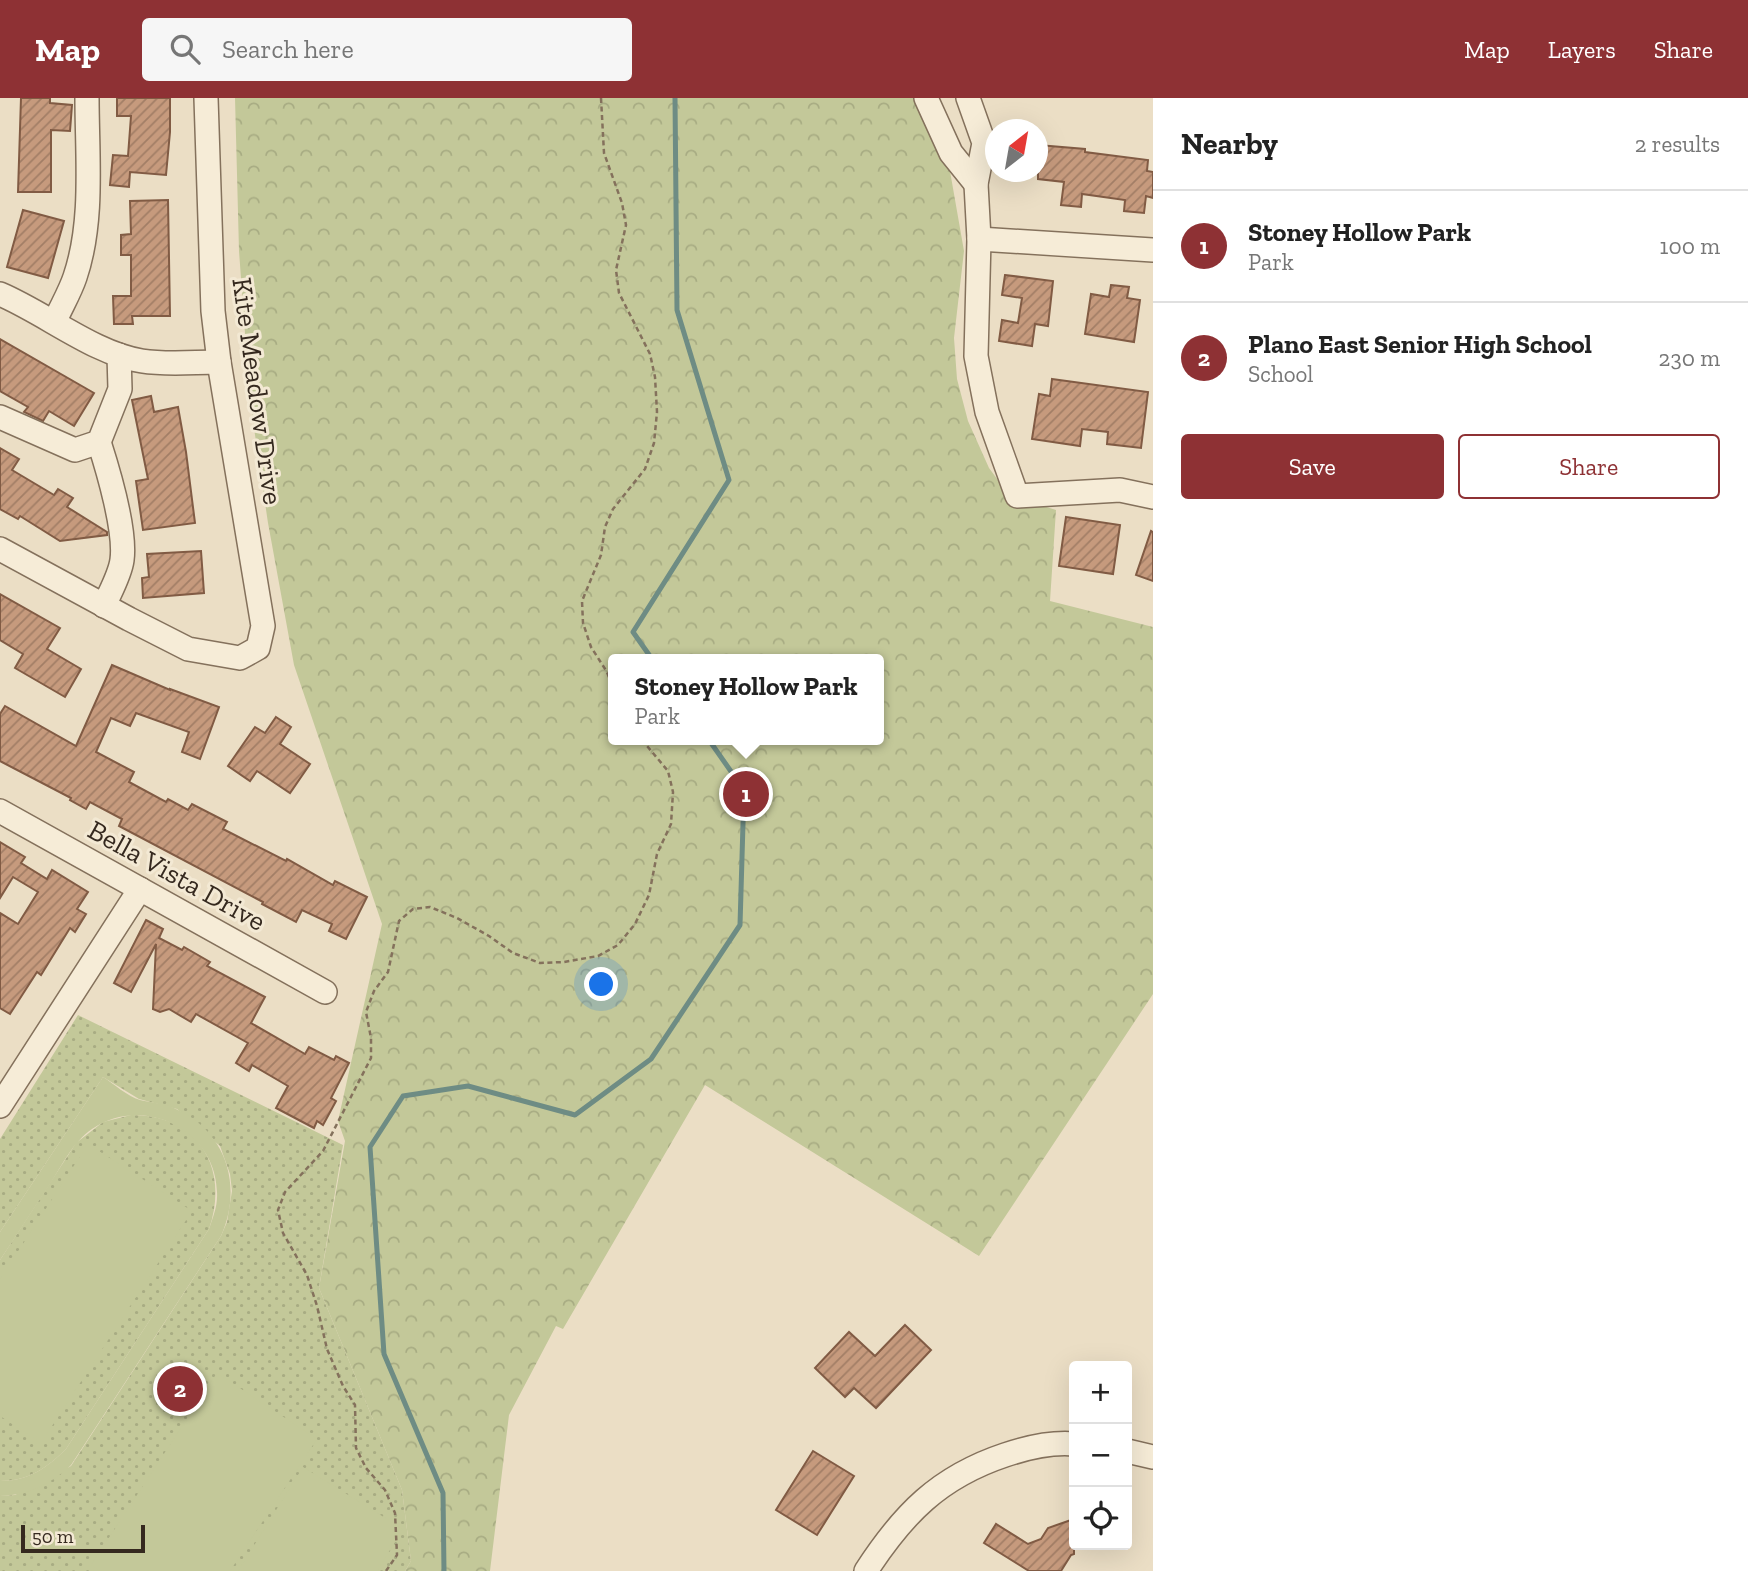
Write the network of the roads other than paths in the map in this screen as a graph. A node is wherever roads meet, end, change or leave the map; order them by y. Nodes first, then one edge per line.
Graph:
1 (87, 98) edge
2 (206, 98) edge
3 (926, 98) edge
4 (968, 98) edge
5 (976, 184) junction
6 (979, 239) junction
7 (1153, 250) edge
8 (0, 294) edge
9 (55, 321) junction
10 (119, 355) junction
11 (219, 362) junction
12 (0, 417) edge
13 (99, 442) junction
14 (1153, 497) edge
15 (0, 549) edge
16 (104, 606) junction
17 (0, 811) edge
18 (140, 889) junction
19 (326, 992) dead end
20 (0, 1107) edge
21 (1069, 1444) edge
22 (1132, 1452) edge
23 (1153, 1457) edge
24 (866, 1571) edge

1 - 9 street
2 - 11 street, Kite Meadow Drive
3 - 5 street
4 - 5 street
5 - 6 street
6 - 7 street
6 - 14 street
8 - 9 street
9 - 10 street
10 - 11 street
10 - 13 street
11 - 16 street, Kite Meadow Drive
12 - 13 street
13 - 16 street
15 - 16 street
17 - 18 street, Bella Vista Drive
18 - 19 street, Bella Vista Drive
18 - 20 street
21 - 24 street
22 - 23 street

